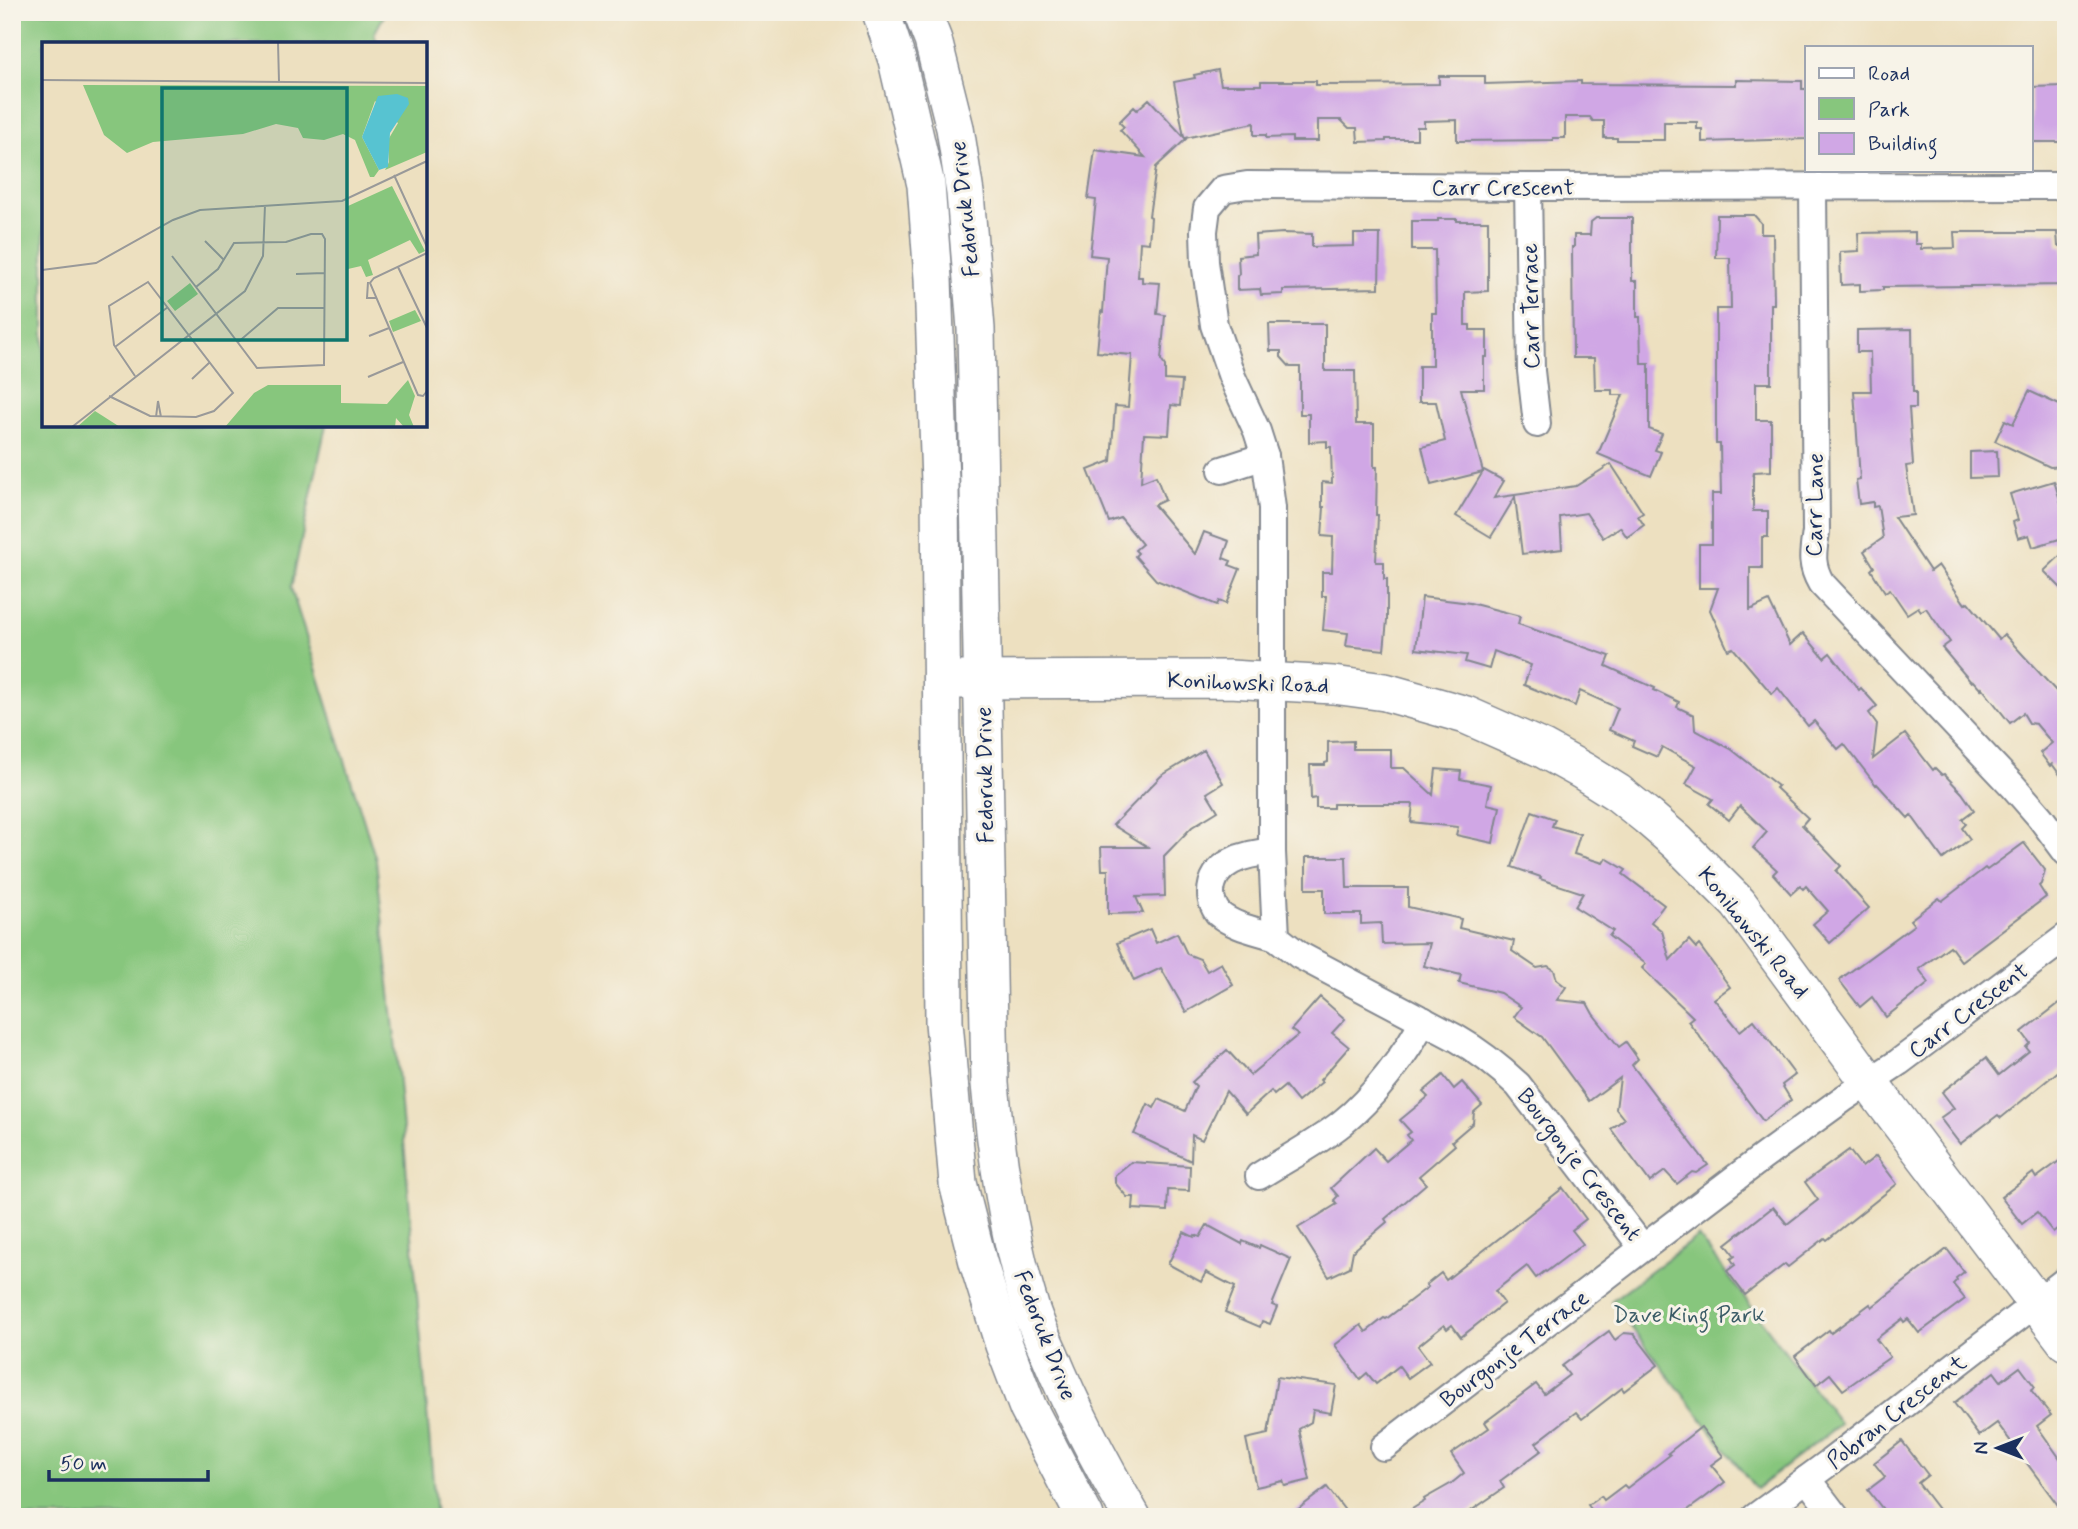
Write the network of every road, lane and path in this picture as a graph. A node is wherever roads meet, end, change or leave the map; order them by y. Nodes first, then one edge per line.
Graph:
1 (881, 12) edge
2 (922, 12) edge
3 (2066, 186) edge
4 (1528, 187) junction
5 (1813, 187) junction
6 (1537, 424) dead end
7 (1265, 456) junction
8 (1222, 470) dead end
9 (983, 679) junction
10 (942, 680) junction
11 (1273, 682) junction
12 (1272, 852) junction
13 (2066, 852) edge
14 (1276, 937) junction
15 (2066, 937) edge
16 (1423, 1020) junction
17 (1871, 1082) junction
18 (1259, 1176) dead end
19 (1643, 1248) junction
20 (2066, 1280) edge
21 (2036, 1303) junction
22 (2066, 1342) edge
23 (1384, 1447) dead end
24 (1807, 1479) junction
25 (1085, 1517) edge
26 (1132, 1517) edge
27 (1755, 1517) edge
28 (1836, 1517) edge

1 - 10 main road, Fedoruk Drive
2 - 9 main road, Fedoruk Drive
3 - 5 street, Carr Crescent
4 - 5 street, Carr Crescent
4 - 6 street, Carr Terrace
4 - 7 street, Carr Crescent
5 - 13 street, Carr Lane
7 - 8 street
7 - 11 street, Carr Crescent
9 - 10 main road, Konihowski Road
9 - 11 main road, Konihowski Road
9 - 26 main road, Fedoruk Drive
10 - 25 main road, Fedoruk Drive
11 - 12 street
11 - 17 main road, Konihowski Road
12 - 14 street
12 - 14 street, Bourgonje Crescent
14 - 16 street, Bourgonje Crescent
15 - 17 street, Carr Crescent
16 - 18 street
16 - 19 street, Bourgonje Crescent
17 - 19 street, Bourgonje Crescent
17 - 21 main road, Konihowski Road
19 - 23 street, Bourgonje Terrace
20 - 21 street, Pobran Crescent
21 - 22 main road, Konihowski Road
21 - 24 street, Pobran Crescent
24 - 27 street, Pobran Crescent
24 - 28 street

